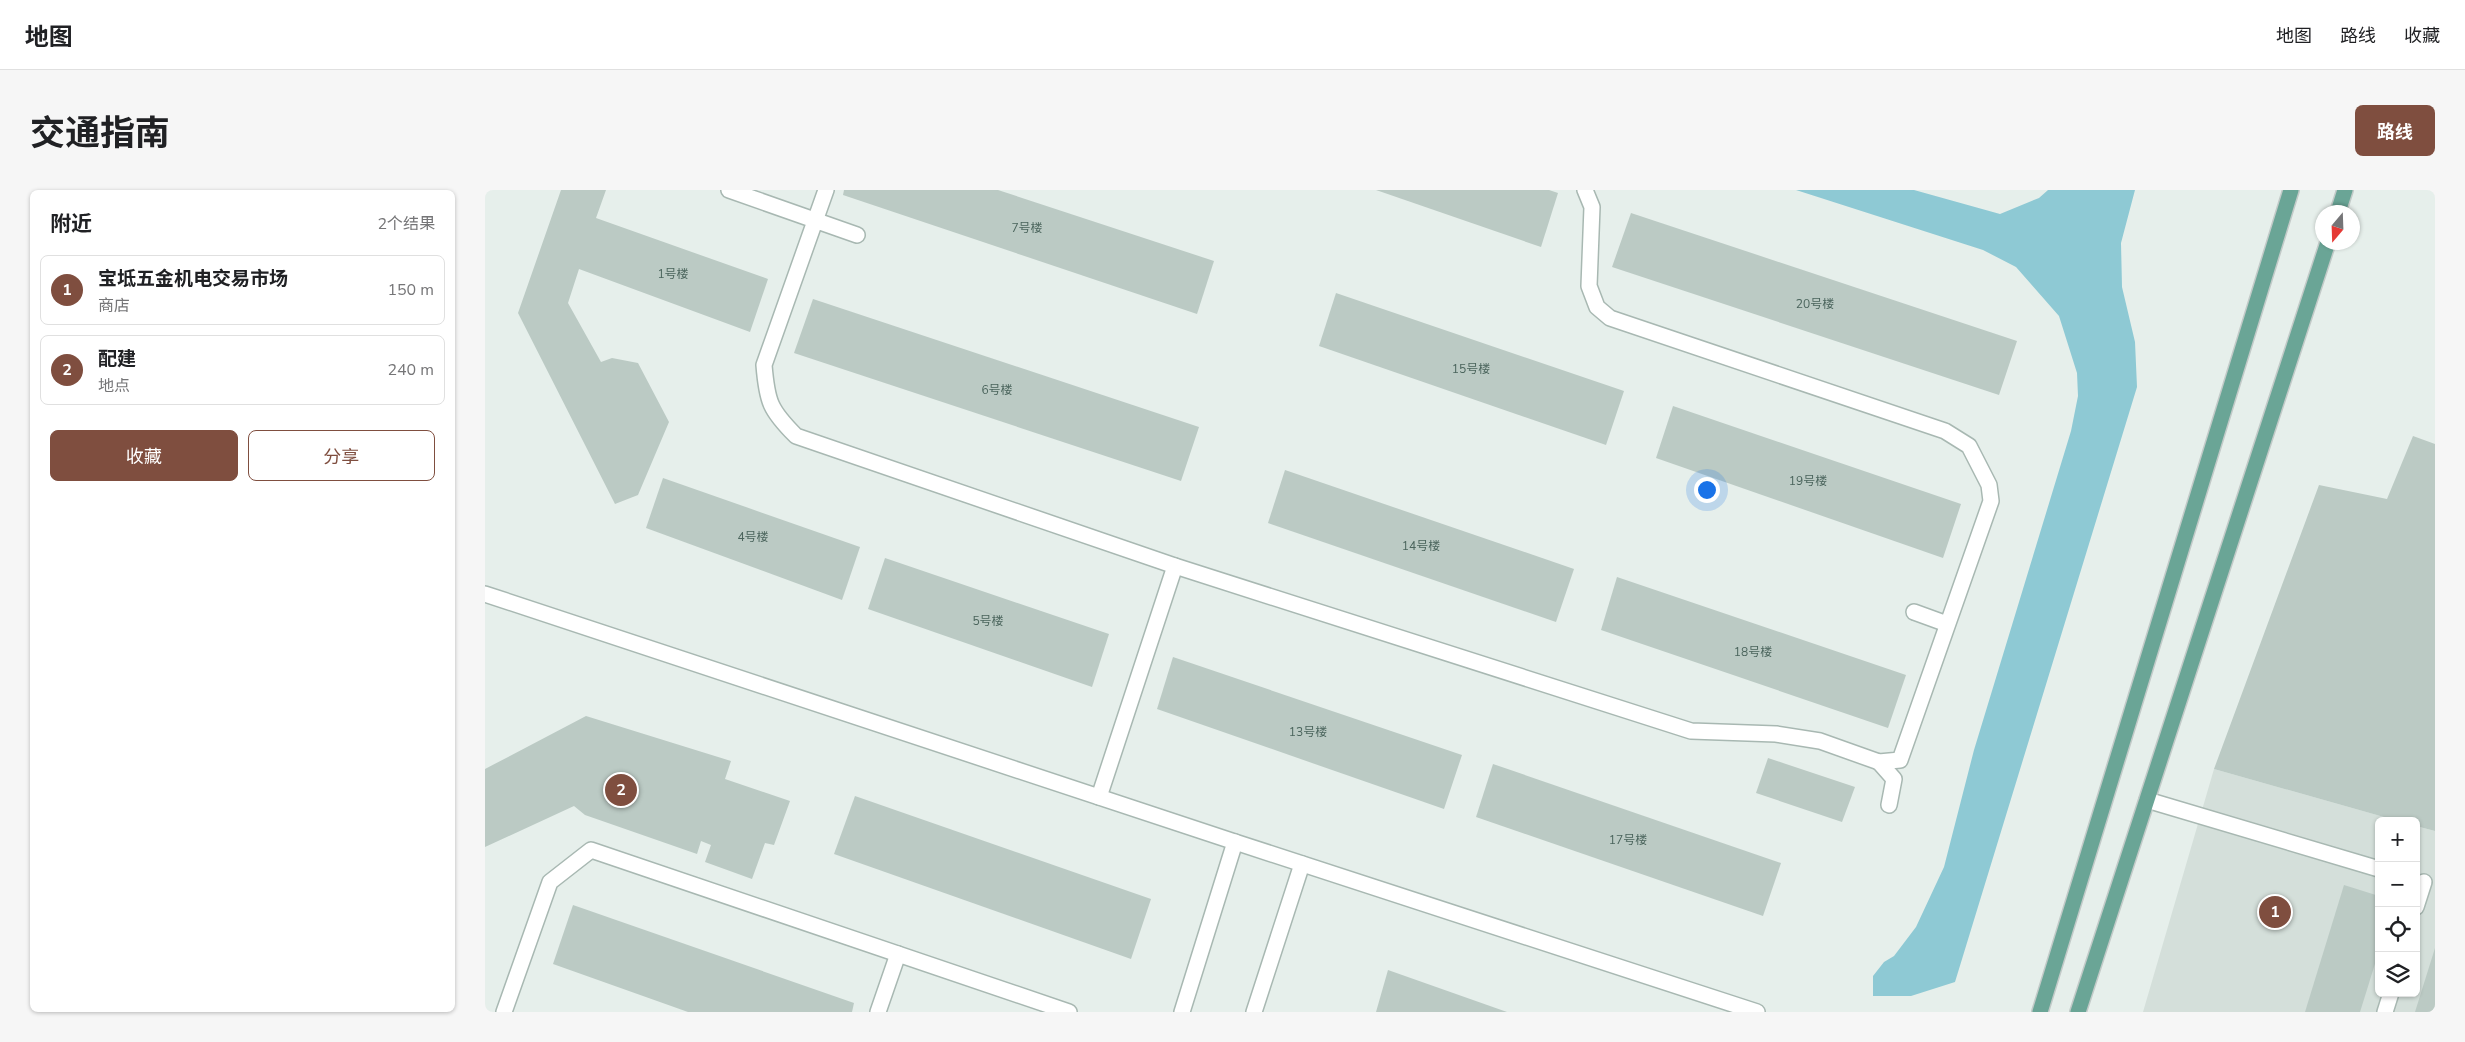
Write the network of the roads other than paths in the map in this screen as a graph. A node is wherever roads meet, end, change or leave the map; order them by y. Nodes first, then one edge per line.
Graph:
1 (729, 190) edge
2 (826, 190) edge
3 (1585, 190) edge
4 (2291, 190) edge
5 (2345, 190) edge
6 (2340, 205) edge
7 (815, 220) junction
8 (857, 235) dead end
9 (2325, 250) edge
10 (1175, 566) junction
11 (485, 594) edge
12 (1914, 612) dead end
13 (1947, 624) junction
14 (1879, 762) junction
15 (1099, 797) junction
16 (2147, 800) junction
17 (1889, 805) dead end
18 (1235, 842) junction
19 (1303, 864) junction
20 (2375, 868) edge
21 (2425, 883) edge
22 (2420, 896) edge
23 (898, 954) junction
24 (2390, 997) edge
25 (504, 1012) edge
26 (878, 1012) edge
27 (1069, 1012) edge
28 (1181, 1012) edge
29 (1254, 1012) edge
30 (1757, 1012) edge
31 (2040, 1012) edge
32 (2078, 1012) edge
33 (2385, 1012) edge

1 - 7 street
2 - 7 street
3 - 13 street
4 - 31 main road
5 - 6 main road
7 - 8 street
7 - 10 street
9 - 16 main road
10 - 14 street
10 - 15 street
11 - 15 street
12 - 13 street
13 - 14 street
14 - 17 street
15 - 18 street
16 - 20 street
16 - 32 main road
18 - 19 street
18 - 28 street
19 - 29 street
19 - 30 street
21 - 22 street
23 - 25 street
23 - 26 street
23 - 27 street
24 - 33 street

